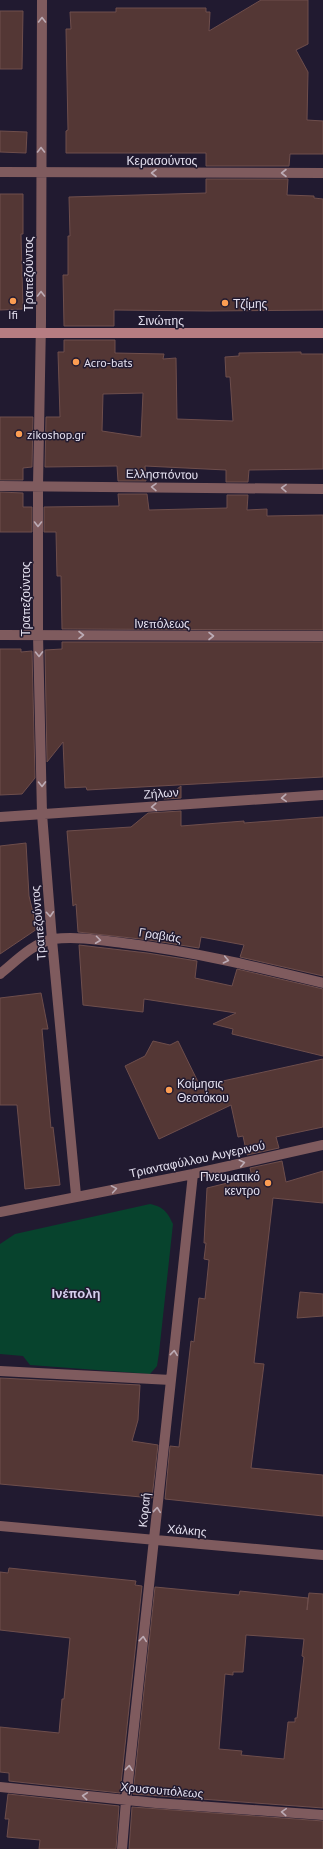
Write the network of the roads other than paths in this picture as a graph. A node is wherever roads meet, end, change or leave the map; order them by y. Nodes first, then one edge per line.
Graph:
1 (42, 0) edge
2 (0, 172) edge
3 (41, 173) junction
4 (323, 173) edge
5 (0, 333) edge
6 (40, 333) junction
7 (323, 333) edge
8 (38, 485) junction
9 (0, 486) edge
10 (323, 489) edge
11 (0, 635) edge
12 (38, 635) junction
13 (323, 636) edge
14 (323, 795) edge
15 (42, 814) junction
16 (0, 817) edge
17 (52, 940) junction
18 (0, 974) edge
19 (323, 983) edge
20 (323, 1145) edge
21 (193, 1174) junction
22 (76, 1196) junction
23 (0, 1212) edge
24 (0, 1371) edge
25 (171, 1380) junction
26 (0, 1526) edge
27 (153, 1540) junction
28 (323, 1555) edge
29 (0, 1788) edge
30 (126, 1801) junction
31 (323, 1815) edge
32 (122, 1849) edge

3 -> 1 street, Τραπεζούντος
2 - 3 street, Κερασούντος
4 -> 3 street, Κερασούντος
6 -> 3 street, Τραπεζούντος
5 - 6 street, Σινώπης
6 - 7 street, Σινώπης
6 - 8 street, Τραπεζούντος
8 - 9 street, Ελλησπόντου
10 -> 8 street, Ελλησπόντου
8 -> 12 street, Τραπεζούντος
11 - 12 street, Ινεπόλεως
12 -> 13 street, Ινεπόλεως
12 -> 15 street, Τραπεζούντος
14 -> 15 street, Ζήλων
15 - 16 street, Ζήλων
15 -> 17 street, Τραπεζούντος
17 - 18 street, Γραβιάς
17 -> 19 street, Γραβιάς
17 - 22 street, Τραπεζούντος
21 -> 20 street, Τριανταφύλλου Αυγερινού
22 -> 21 street, Τριανταφύλλου Αυγερινού
25 -> 21 street, Κοραή
22 - 23 street, Τριανταφύλλου Αυγερινού
24 - 25 street
27 -> 25 street, Κοραή
26 - 27 street, Χάλκης
27 - 28 street, Χάλκης
30 -> 27 street, Κοραή
30 -> 29 street, Χρυσουπόλεως
31 -> 30 street, Χρυσουπόλεως
30 - 32 street, Κοραή

